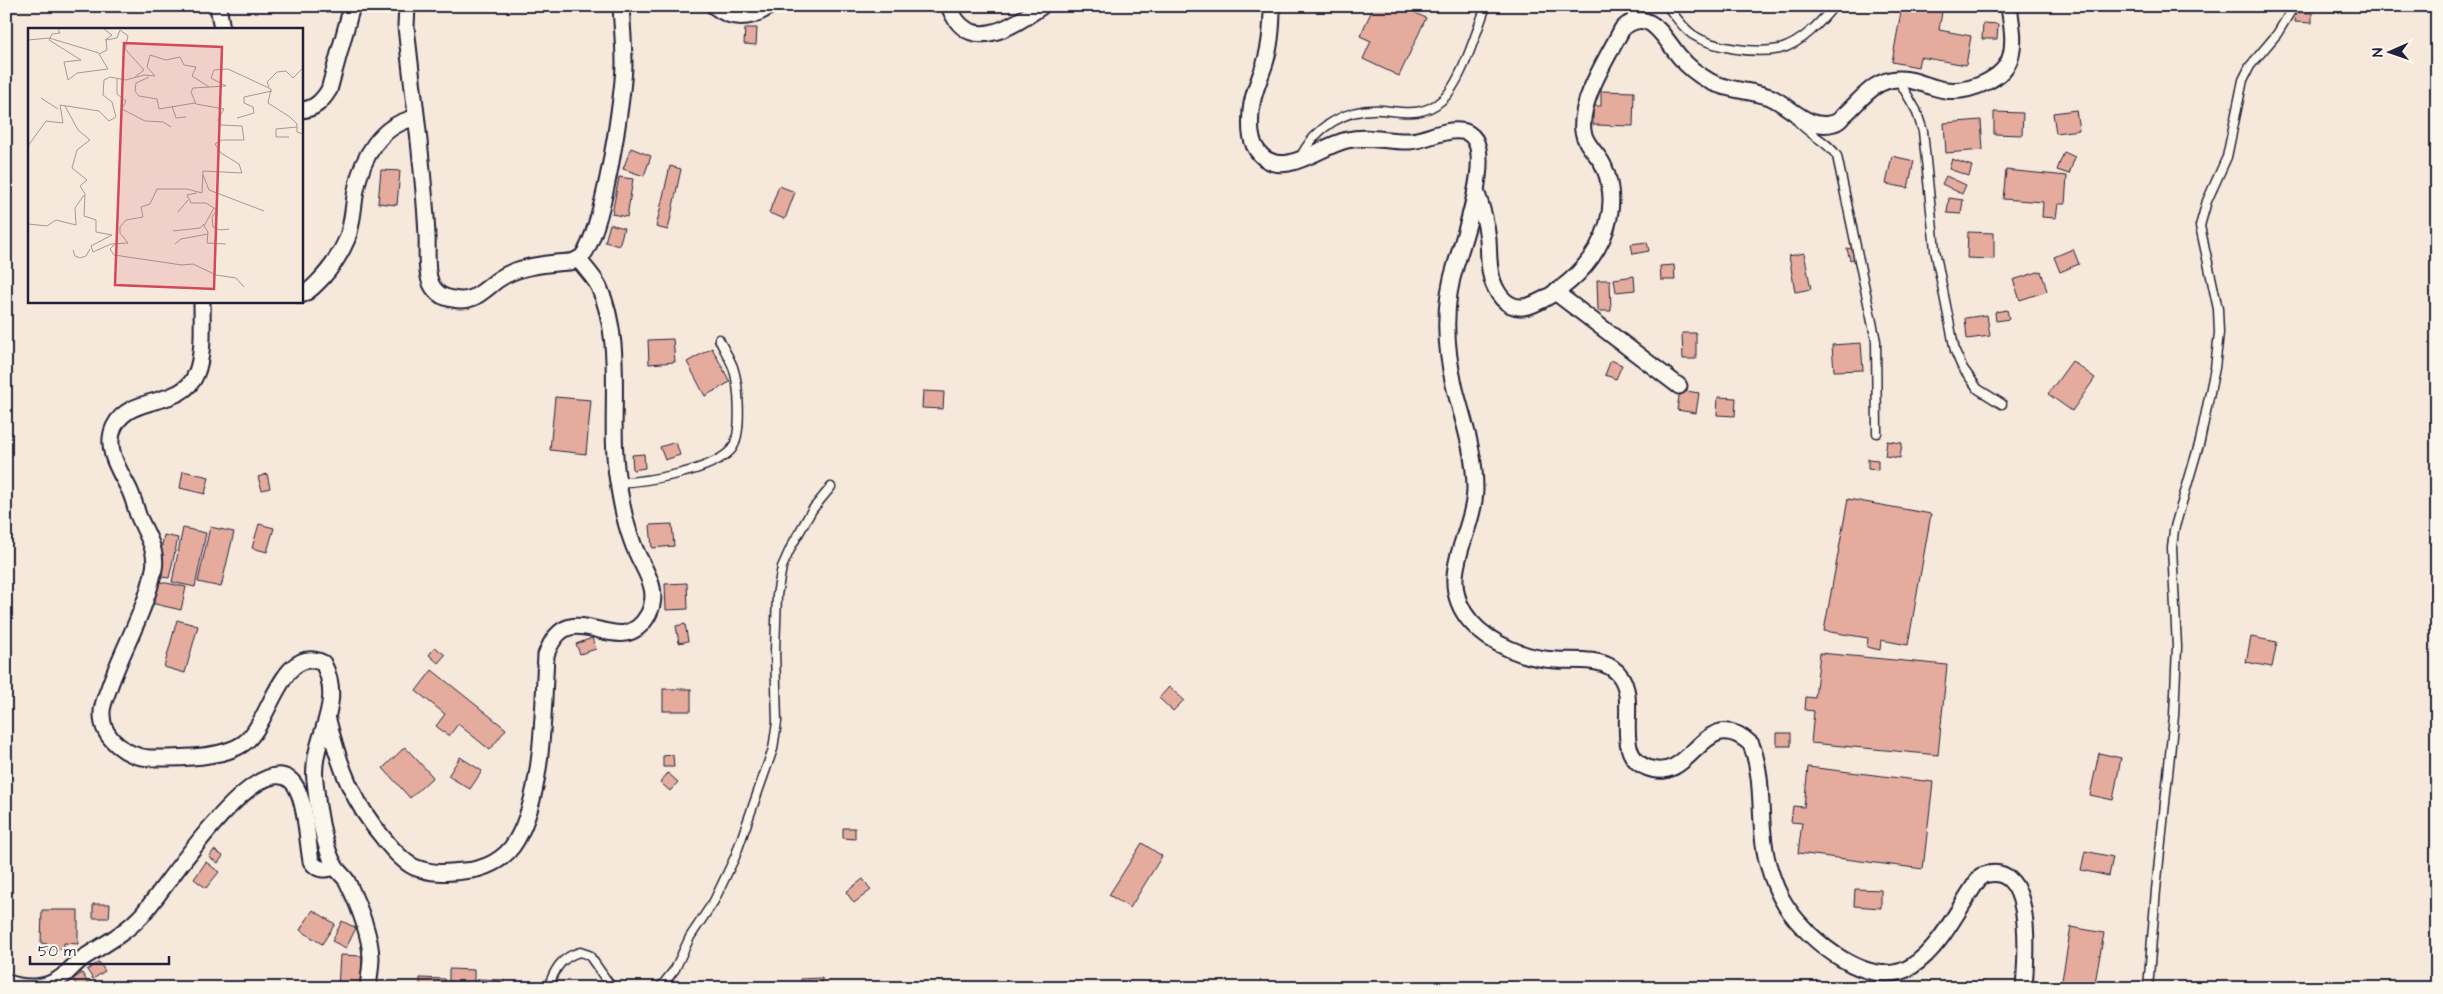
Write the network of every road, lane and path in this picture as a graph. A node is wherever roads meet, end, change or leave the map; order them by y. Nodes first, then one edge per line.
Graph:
1 (218, 6) edge
2 (352, 6) edge
3 (407, 6) edge
4 (622, 6) edge
5 (714, 6) edge
6 (770, 6) edge
7 (948, 6) edge
8 (1042, 6) edge
9 (1272, 6) edge
10 (1486, 6) edge
11 (1635, 6) edge
12 (1667, 6) edge
13 (1834, 6) edge
14 (2009, 6) edge
15 (2294, 6) edge
16 (1630, 22) junction
17 (222, 28) edge
18 (1898, 79) junction
19 (302, 110) edge
20 (1790, 110) junction
21 (416, 118) junction
22 (1299, 159) junction
23 (1476, 190) junction
24 (578, 259) junction
25 (1555, 292) junction
26 (302, 293) edge
27 (202, 302) edge
28 (719, 339) dead end
29 (1679, 386) dead end
30 (2002, 404) dead end
31 (1877, 433) dead end
32 (618, 483) junction
33 (831, 487) dead end
34 (328, 720) junction
35 (335, 867) junction
36 (6, 982) edge
37 (368, 988) edge
38 (548, 988) edge
39 (612, 988) edge
40 (660, 988) edge
41 (2024, 988) edge
42 (2148, 988) edge

1 - 17 street
2 - 19 street
3 - 21 street
4 - 24 street
5 - 6 street
7 - 8 street
9 - 22 street
10 - 22 lane
11 - 16 lane
12 - 13 lane
14 - 18 street
15 - 42 lane
16 - 20 street
16 - 25 street
18 - 20 street
18 - 30 lane
20 - 31 lane
21 - 24 street
21 - 26 street
22 - 23 street
23 - 25 street
23 - 41 street
24 - 32 street
25 - 29 street
27 - 34 street
28 - 32 lane
32 - 34 street
33 - 40 lane
34 - 35 street
35 - 36 street
35 - 37 street
38 - 39 lane

